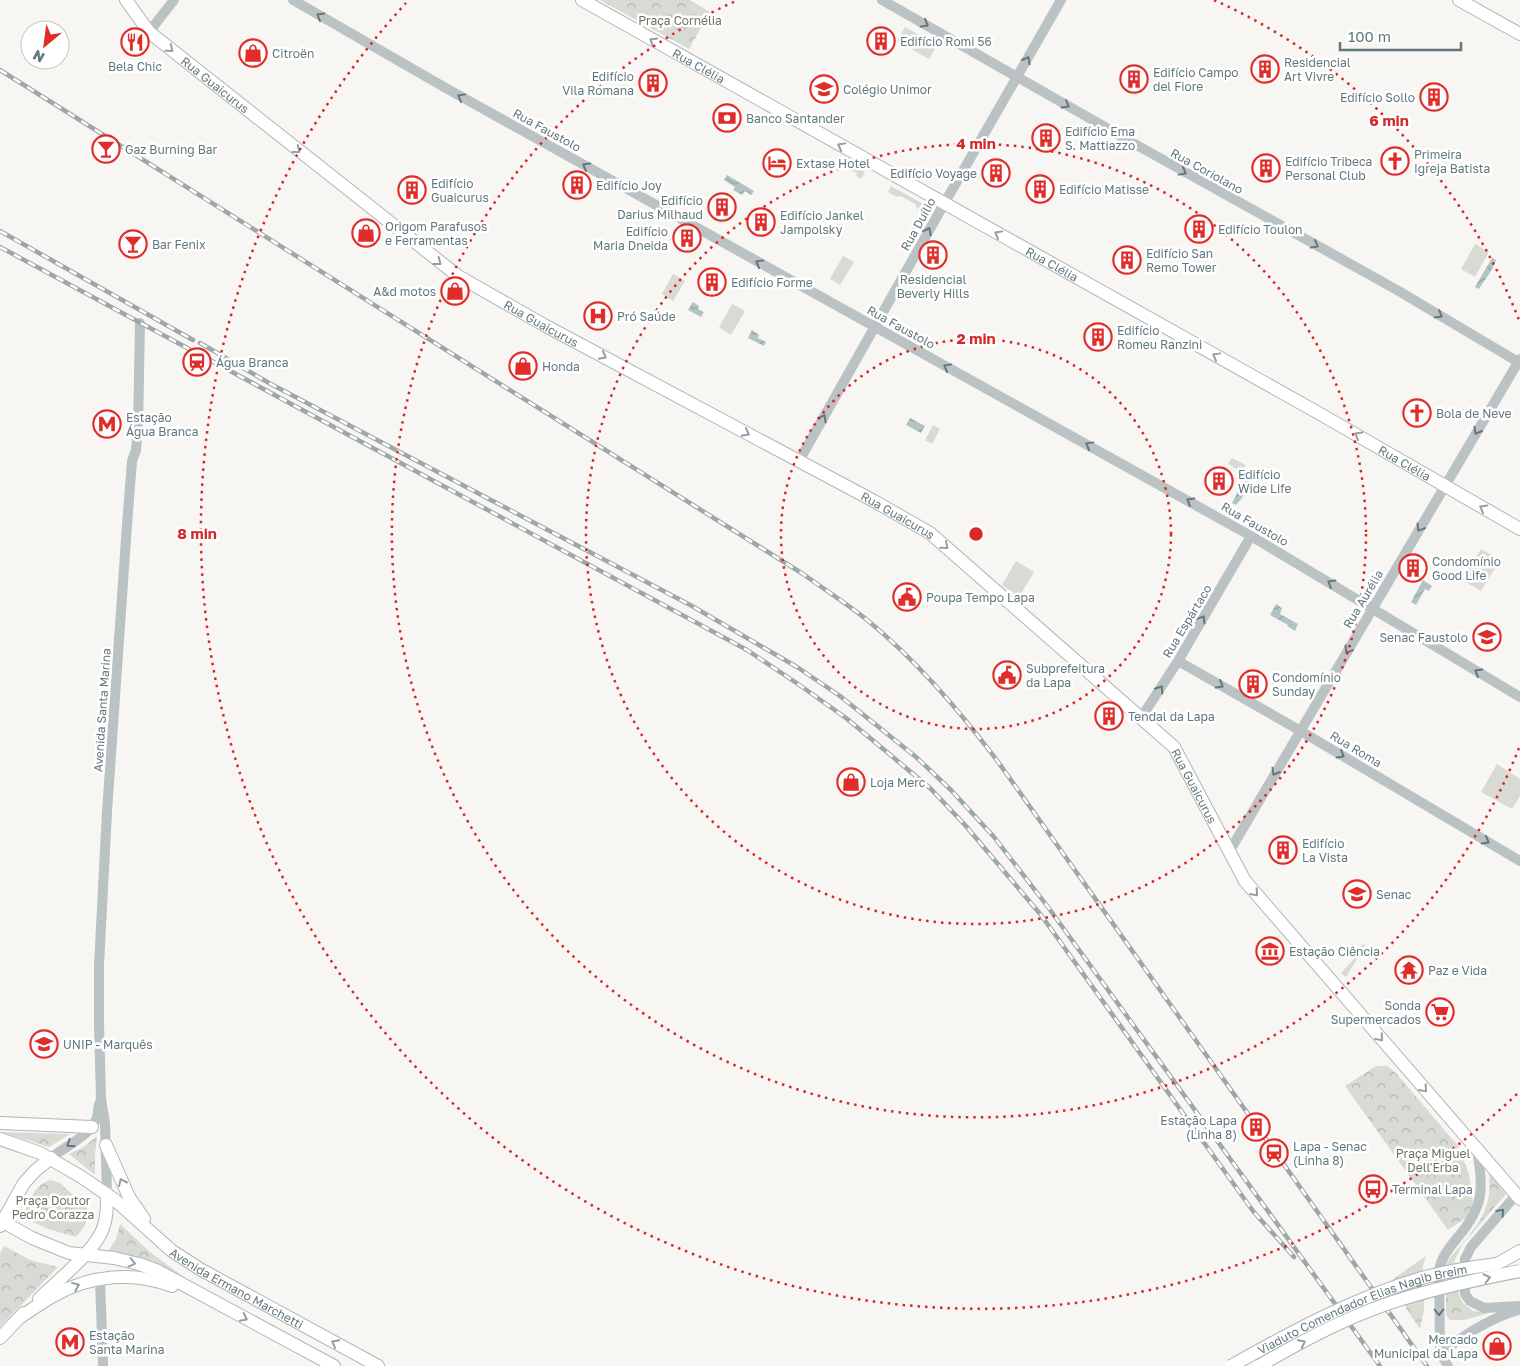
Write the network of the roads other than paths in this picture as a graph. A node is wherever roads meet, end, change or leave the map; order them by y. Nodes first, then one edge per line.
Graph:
1 (126, 0) edge
2 (174, 0) edge
3 (293, 0) edge
4 (582, 0) edge
5 (882, 0) edge
6 (1061, 0) edge
7 (1459, 0) edge
8 (149, 32) junction
9 (1520, 34) edge
10 (1017, 76) junction
11 (944, 204) junction
12 (140, 323) dead end
13 (874, 327) junction
14 (1519, 361) edge
15 (799, 461) junction
16 (1445, 486) junction
17 (1520, 529) edge
18 (1252, 536) junction
19 (1372, 608) junction
20 (1178, 661) junction
21 (1520, 697) edge
22 (1141, 718) junction
23 (1299, 730) junction
24 (1229, 852) junction
25 (1520, 861) edge
26 (101, 1099) junction
27 (0, 1123) edge
28 (92, 1126) junction
29 (0, 1139) edge
30 (106, 1145) junction
31 (1477, 1150) junction
32 (50, 1158) junction
33 (107, 1194) junction
34 (1518, 1197) edge
35 (1, 1223) edge
36 (156, 1238) junction
37 (1520, 1251) edge
38 (84, 1255) junction
39 (1520, 1260) edge
40 (1497, 1264) junction
41 (1520, 1271) edge
42 (100, 1279) junction
43 (200, 1296) junction
44 (1520, 1308) edge
45 (18, 1318) junction
46 (0, 1338) edge
47 (1440, 1353) junction
48 (103, 1366) edge
49 (334, 1366) edge
50 (378, 1366) edge
51 (1231, 1366) edge
52 (1259, 1366) edge
53 (1448, 1366) edge

1 - 8 main road, Rua Guaicurus
2 - 8 street
13 -> 3 street, Rua Faustolo
11 -> 4 main road, Rua Clélia
5 -> 10 street, Rua Coriolano
10 -> 6 street, Rua Duílio
7 - 9 main road
8 -> 15 main road, Rua Guaicurus
10 - 11 street, Rua Duílio
10 -> 14 street, Rua Coriolano
13 -> 11 street, Rua Duílio
16 -> 11 main road, Rua Clélia
12 - 26 street, Avenida Santa Marina
15 -> 13 street, Rua Duílio
18 -> 13 street, Rua Faustolo
14 -> 16 street, Rua Aurélia
15 -> 22 main road, Rua Guaicurus
17 -> 16 main road, Rua Clélia
16 -> 19 street, Rua Aurélia
19 -> 18 street, Rua Faustolo
20 -> 18 street, Rua Espártaco
21 -> 19 street, Rua Faustolo
19 -> 23 street, Rua Aurélia
22 -> 20 street, Rua Espártaco
20 -> 23 street, Rua Roma
22 - 24 main road, Rua Guaicurus
23 -> 24 street, Rua Aurélia
23 -> 25 street, Rua Roma
24 -> 31 main road, Rua Guaicurus
26 - 28 street, Avenida Santa Marina
26 - 30 street, Avenida Santa Marina
27 - 28 main road
28 -> 32 street
29 - 32 main road
30 - 33 street, Avenida Santa Marina
36 -> 30 main road
31 - 34 main road, Rua Guaicurus
31 -> 47 street
32 - 33 main road
32 - 35 main road
33 - 36 main road, Avenida Ermano Marchetti
33 - 38 main road
44 -> 34 street
35 - 38 main road
50 -> 36 main road, Avenida Ermano Marchetti
37 - 40 main road
38 -> 43 main road, Avenida Ermano Marchetti
38 - 45 main road
39 - 40 main road, Viaduto Comendador Elias Nagib Breim
40 - 51 main road, Viaduto Comendador Elias Nagib Breim, bridge
52 -> 41 main road, Viaduto Comendador Elias Nagib Breim, bridge
42 - 43 main road
45 -> 42 main road
42 - 48 street
43 -> 49 main road, Avenida Ermano Marchetti
44 - 47 street
45 - 46 main road
47 - 53 street

